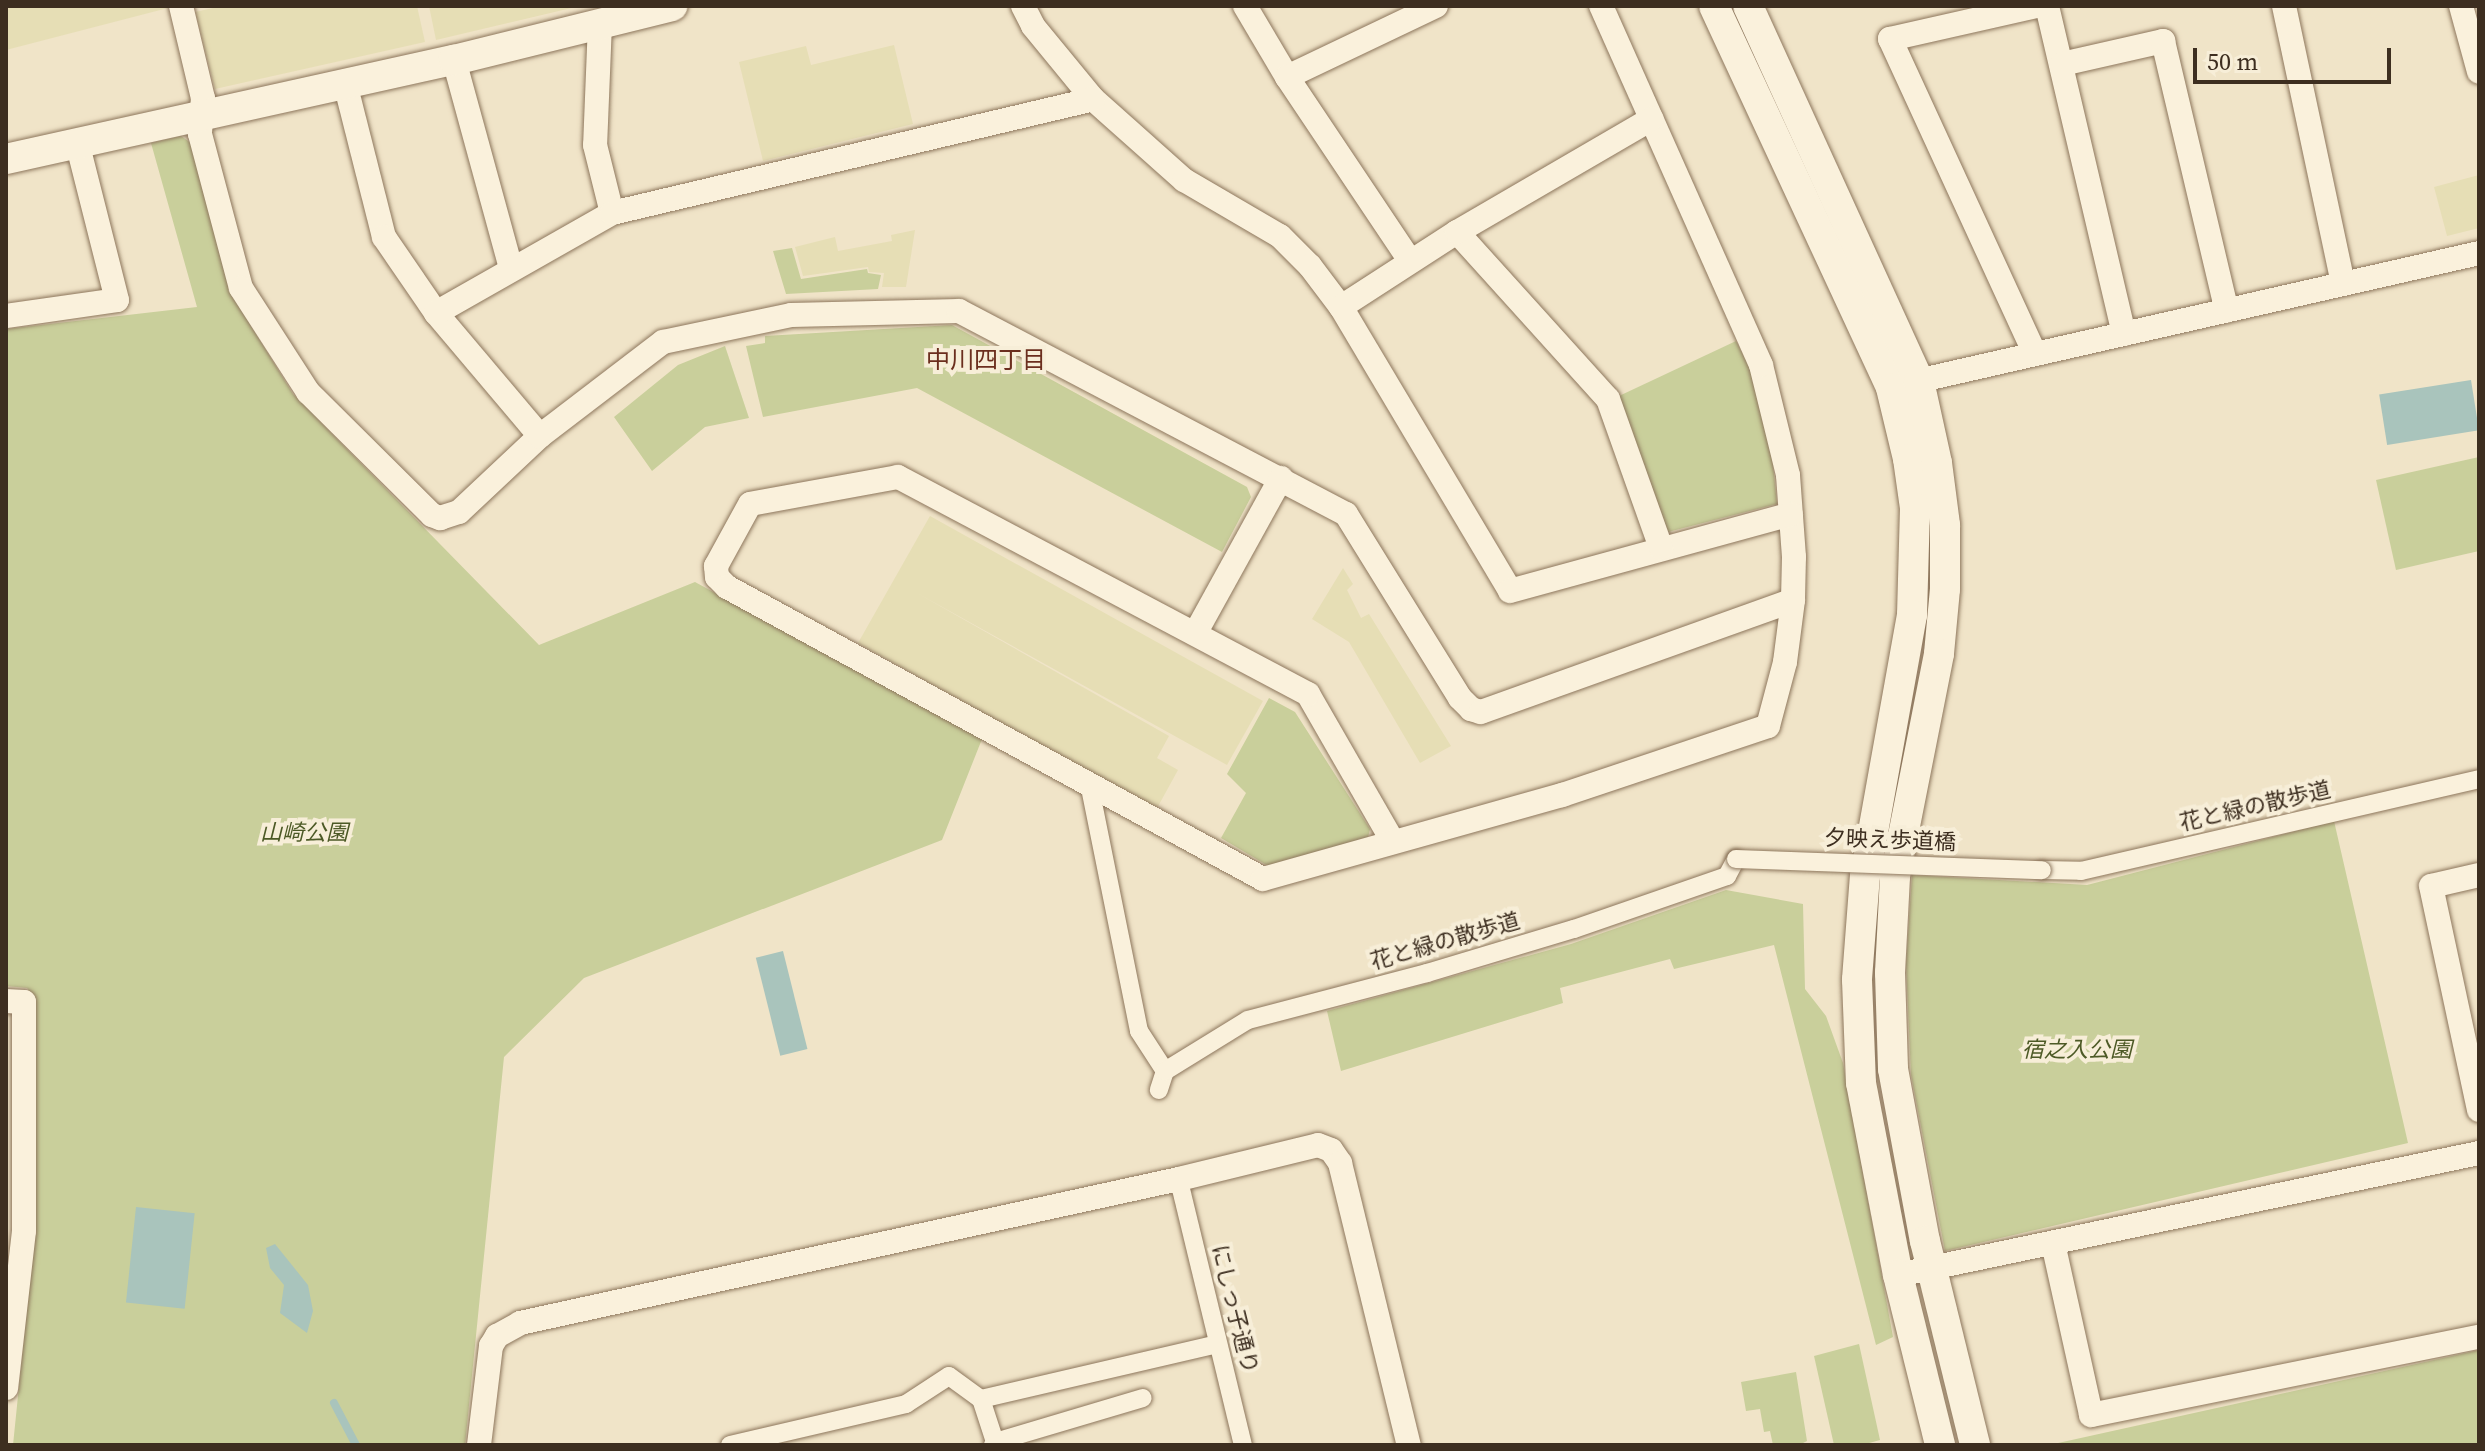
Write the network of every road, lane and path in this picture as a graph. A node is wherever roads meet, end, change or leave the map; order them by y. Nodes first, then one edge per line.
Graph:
1 (181, 6) edge
2 (668, 6) edge
3 (1023, 6) edge
4 (1245, 6) edge
5 (1436, 6) edge
6 (1601, 6) edge
7 (1714, 6) edge
8 (1748, 6) edge
9 (2036, 6) edge
10 (2047, 6) edge
11 (2284, 6) edge
12 (2461, 6) edge
13 (600, 23) junction
14 (454, 60) junction
15 (2062, 64) junction
16 (2479, 72) edge
17 (1287, 77) junction
18 (345, 83) junction
19 (1093, 99) junction
20 (202, 114) junction
21 (1651, 119) junction
22 (77, 142) junction
23 (6, 159) edge
24 (612, 213) junction
25 (1457, 232) junction
26 (2479, 253) edge
27 (1410, 261) junction
28 (511, 268) junction
29 (2343, 284) junction
30 (1341, 307) junction
31 (2227, 311) junction
32 (436, 313) junction
33 (6, 316) edge
34 (2124, 334) junction
35 (2035, 354) junction
36 (1905, 384) junction
37 (540, 436) junction
38 (1281, 478) junction
39 (1791, 514) junction
40 (1661, 548) junction
41 (1793, 600) junction
42 (1196, 632) junction
43 (2479, 779) edge
44 (1089, 783) junction
45 (1392, 840) junction
46 (1736, 859) joint
47 (2042, 870) joint
48 (2479, 875) edge
49 (6, 1001) edge
50 (1165, 1071) junction
51 (1159, 1090) dead end
52 (2479, 1110) edge
53 (2479, 1153) edge
54 (1180, 1185) dead end
55 (2053, 1243) junction
56 (1932, 1268) junction
57 (1898, 1275) junction
58 (2479, 1337) edge
59 (1218, 1344) junction
60 (6, 1388) edge
61 (1143, 1398) dead end
62 (981, 1399) junction
63 (994, 1444) edge
64 (479, 1445) edge
65 (730, 1445) edge
66 (1243, 1445) edge
67 (1409, 1445) edge
68 (1940, 1445) edge
69 (1975, 1445) edge

1 - 20 street
2 - 13 street
3 - 19 street
4 - 17 street
5 - 17 street
6 - 21 street
7 - 36 street
8 - 36 street
9 - 35 street
10 - 15 street
11 - 29 street
12 - 16 street
13 - 14 street
13 - 24 street
14 - 18 street
14 - 28 street
15 - 31 street
15 - 34 street
17 - 27 street
18 - 20 street
18 - 32 street
19 - 24 street
19 - 30 street
20 - 22 street
20 - 37 street
21 - 25 street
21 - 39 street
22 - 23 street
22 - 33 street
24 - 28 street
25 - 27 street
25 - 40 street
26 - 29 street
27 - 30 street
28 - 32 street
29 - 31 street
30 - 40 street
31 - 34 street
32 - 37 street
34 - 35 street
35 - 36 street
36 - 56 street
36 - 57 street
37 - 38 street
38 - 41 street
38 - 42 street
39 - 40 street
39 - 41 street
41 - 45 street
42 - 44 street
42 - 45 street
43 - 47 street, 花と緑の散歩道
44 - 45 street
44 - 50 street
46 - 47 street, 夕映え歩道橋, bridge
46 - 50 street, 花と緑の散歩道
48 - 52 street
49 - 60 street
50 - 51 street
53 - 55 street
54 - 59 street, にしっ子通り
55 - 56 street
55 - 58 street
56 - 57 street
56 - 69 street
57 - 68 street
59 - 62 street
59 - 66 street, にしっ子通り
61 - 63 street
62 - 63 street
62 - 65 street
64 - 67 street

